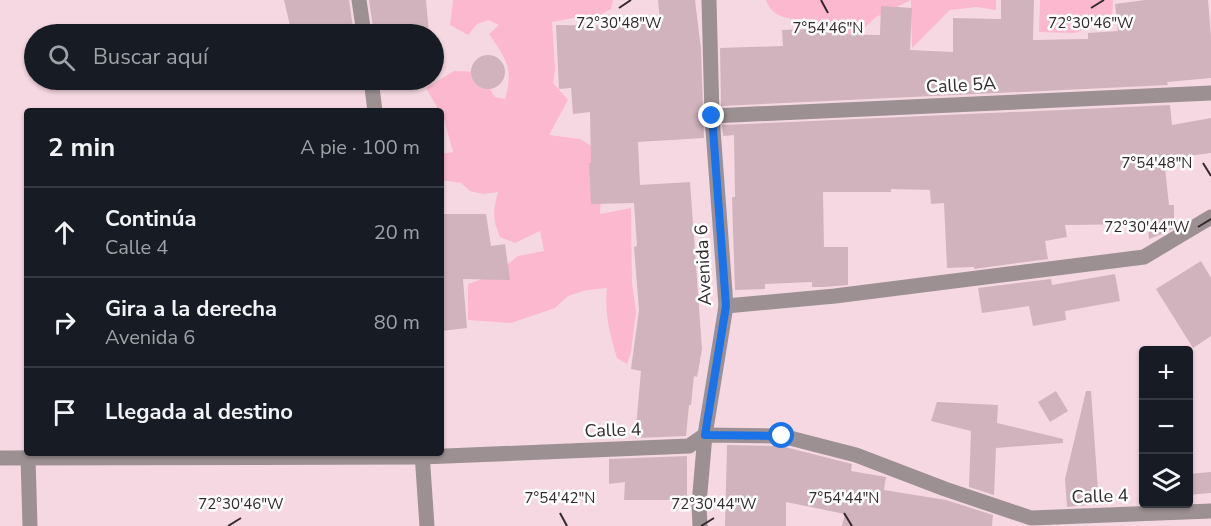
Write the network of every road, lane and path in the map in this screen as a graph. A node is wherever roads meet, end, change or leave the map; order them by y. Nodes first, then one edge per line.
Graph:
1 (359, 0) edge
2 (709, 0) edge
3 (363, 24) edge
4 (372, 90) edge
5 (1211, 93) edge
6 (375, 108) edge
7 (712, 116) junction
8 (1211, 217) edge
9 (726, 306) junction
10 (705, 435) junction
11 (444, 454) edge
12 (225, 456) edge
13 (422, 456) edge
14 (28, 457) junction
15 (0, 458) edge
16 (1211, 511) edge
17 (1032, 522) edge
18 (30, 526) edge
19 (427, 526) edge
20 (700, 526) edge

1 - 3 street
2 - 7 street, Avenida 6
4 - 6 street
5 - 7 street, Calle 5A
7 - 9 street, Avenida 6
8 - 9 street
9 - 10 street, Avenida 6
10 - 11 street, Calle 4
10 - 17 street, Calle 4
10 - 20 street, Avenida 6
12 - 14 street, Calle 4
13 - 19 street
14 - 15 street, Calle 4
14 - 18 street
16 - 17 street, Calle 4

